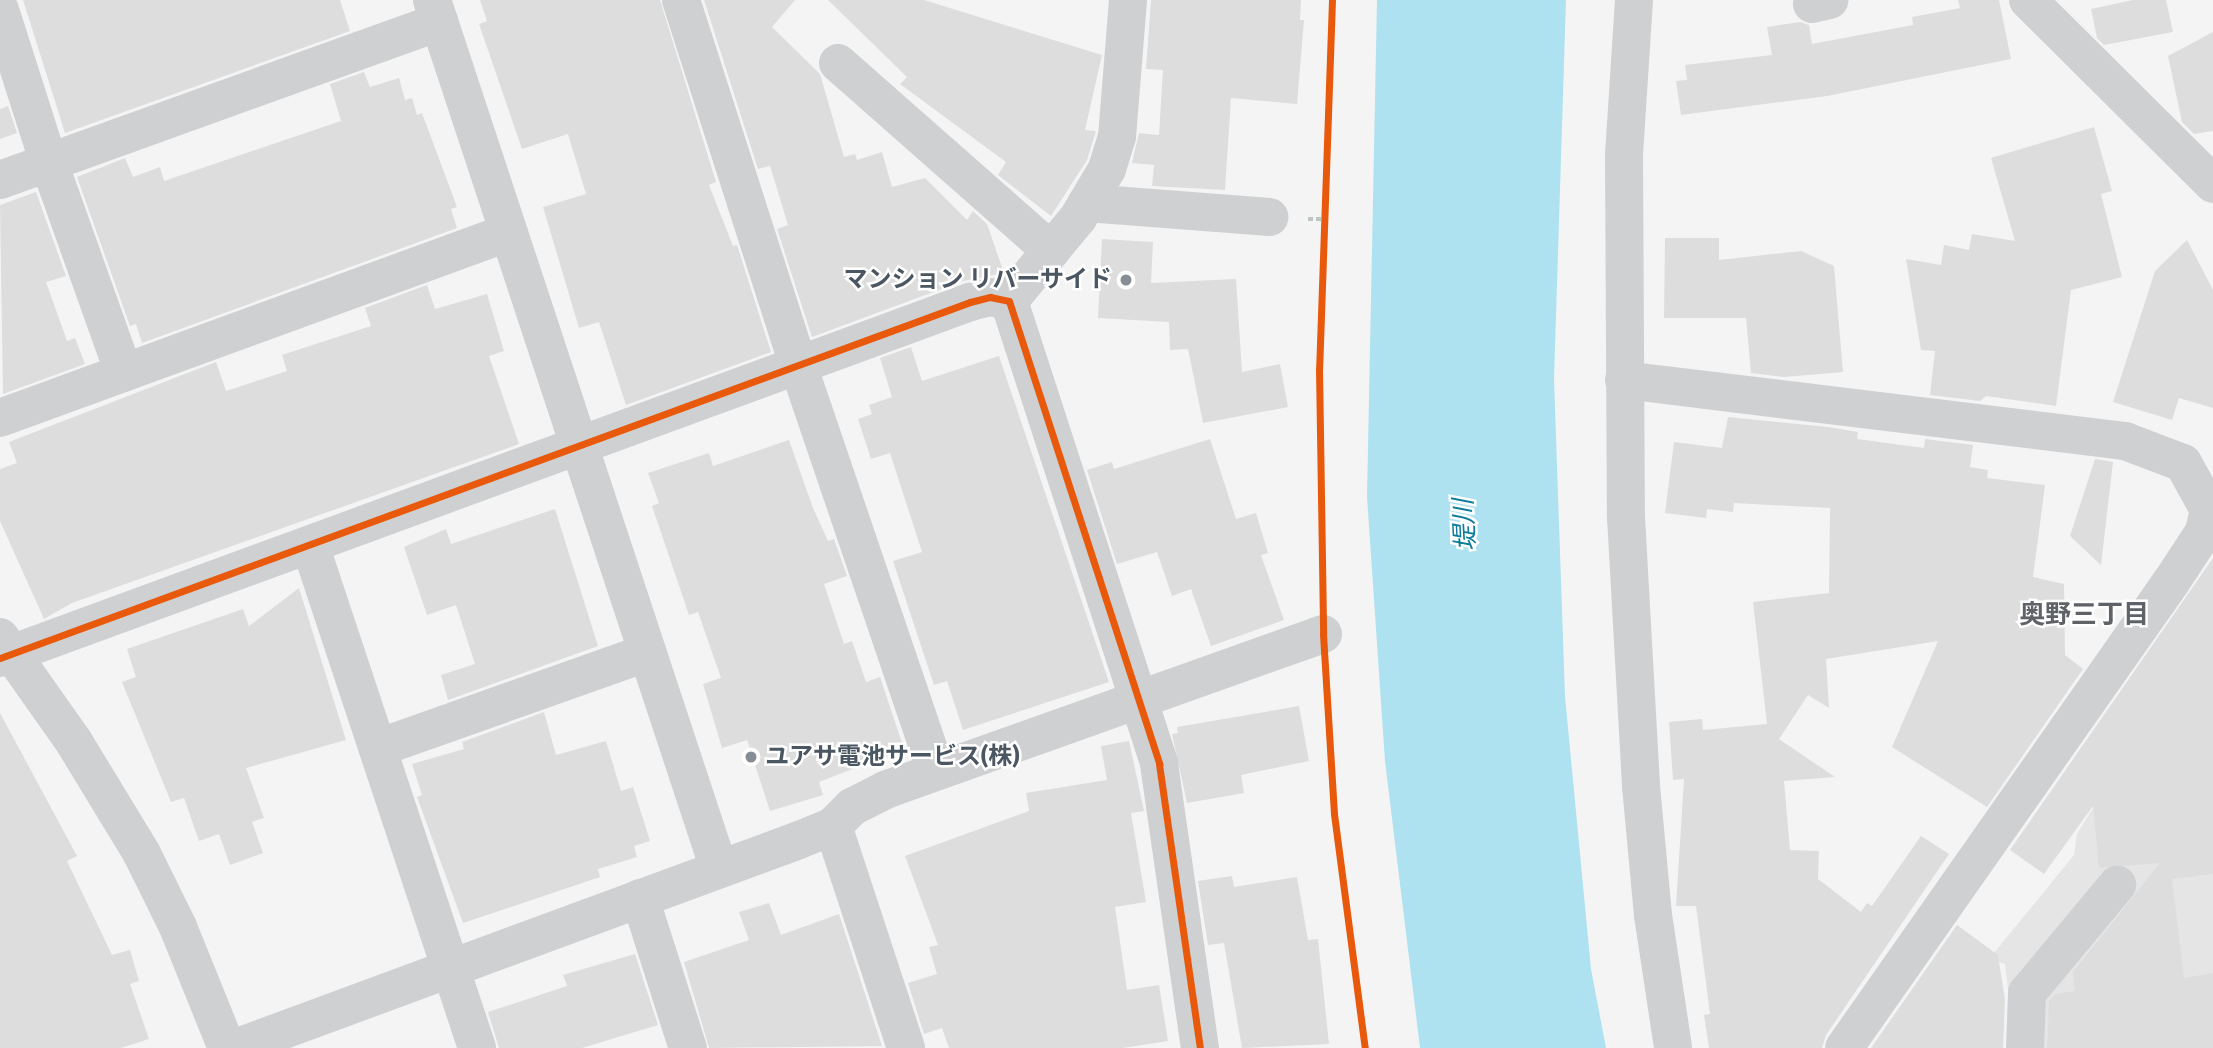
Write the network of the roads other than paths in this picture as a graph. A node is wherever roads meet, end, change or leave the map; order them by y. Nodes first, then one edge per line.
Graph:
1 (681, 0) edge
2 (1128, 0) edge
3 (1634, 0) edge
4 (2028, 0) edge
5 (0, 10) edge
6 (435, 11) edge
7 (838, 63) dead end
8 (48, 160) junction
9 (0, 180) edge
10 (2213, 184) edge
11 (1087, 203) junction
12 (1269, 217) dead end
13 (507, 233) junction
14 (1051, 251) junction
15 (1009, 301) junction
16 (798, 365) junction
17 (124, 373) junction
18 (1624, 380) junction
19 (0, 418) edge
20 (578, 448) junction
21 (310, 545) junction
22 (1323, 634) dead end
23 (5, 649) edge
24 (646, 653) junction
25 (1140, 700) junction
26 (378, 748) junction
27 (936, 771) junction
28 (834, 826) junction
29 (719, 869) junction
30 (2118, 886) dead end
31 (640, 898) junction
32 (451, 969) junction
33 (227, 1048) edge
34 (235, 1048) edge
35 (477, 1048) edge
36 (688, 1048) edge
37 (906, 1048) edge
38 (1200, 1048) edge
39 (1673, 1048) edge
40 (1844, 1048) edge
41 (2025, 1048) edge

1 - 16 street
2 - 11 street
3 - 18 street
4 - 10 street
5 - 8 street
6 - 8 street
6 - 13 street
7 - 14 street
8 - 9 street
8 - 17 street
11 - 12 street
11 - 14 street
13 - 17 street
13 - 20 street
14 - 15 street
15 - 16 street
15 - 25 street
16 - 20 street
16 - 27 street
17 - 19 street
18 - 39 street
18 - 40 street
20 - 21 street
20 - 24 street
21 - 23 street
21 - 26 street
22 - 25 street
23 - 33 street
24 - 26 street
24 - 29 street
25 - 27 street
25 - 38 street
26 - 32 street
27 - 28 street
28 - 29 street
28 - 37 street
29 - 31 street
30 - 41 street
31 - 32 street
31 - 36 street
32 - 34 street
32 - 35 street

